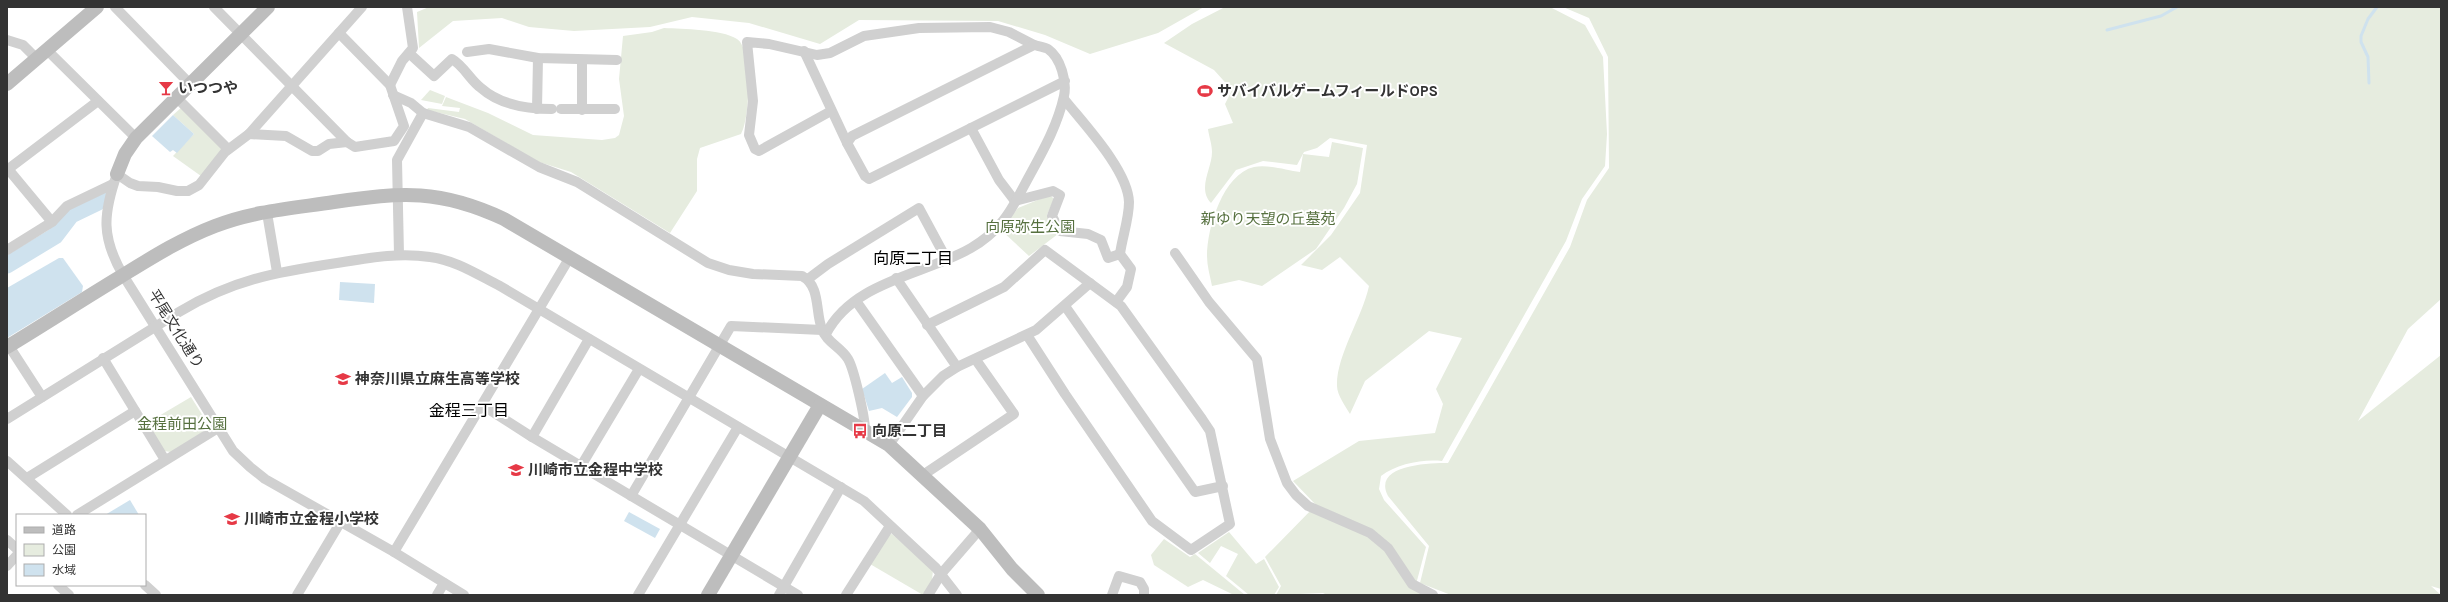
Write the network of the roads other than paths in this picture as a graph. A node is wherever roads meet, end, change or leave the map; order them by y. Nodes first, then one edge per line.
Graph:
1 (97, 7) edge
2 (115, 7) edge
3 (214, 7) edge
4 (268, 7) edge
5 (362, 7) edge
6 (407, 7) edge
7 (339, 33) junction
8 (242, 34) junction
9 (7, 40) edge
10 (1034, 45) junction
11 (804, 51) junction
12 (467, 52) dead end
13 (42, 54) junction
14 (410, 54) junction
15 (538, 58) junction
16 (617, 60) dead end
17 (582, 61) junction
18 (1065, 81) junction
19 (7, 84) edge
20 (191, 85) junction
21 (390, 85) junction
22 (292, 86) junction
23 (393, 95) junction
24 (177, 98) junction
25 (1064, 99) junction
26 (98, 101) junction
27 (537, 109) junction
28 (615, 109) dead end
29 (582, 110) junction
30 (831, 111) junction
31 (423, 113) junction
32 (971, 128) junction
33 (249, 134) junction
34 (136, 138) junction
35 (347, 142) junction
36 (847, 143) junction
37 (228, 149) junction
38 (8, 169) edge
39 (115, 179) junction
40 (396, 194) junction
41 (1015, 202) junction
42 (267, 213) junction
43 (52, 222) junction
44 (7, 250) edge
45 (1175, 253) dead end
46 (1120, 254) junction
47 (399, 255) junction
48 (570, 257) junction
49 (947, 260) junction
50 (277, 272) junction
51 (123, 275) junction
52 (896, 278) junction
53 (808, 279) junction
54 (1090, 283) junction
55 (856, 301) junction
56 (1116, 302) junction
57 (1065, 306) junction
58 (539, 309) junction
59 (927, 326) junction
60 (155, 327) junction
61 (824, 332) junction
62 (1027, 335) junction
63 (589, 339) junction
64 (719, 345) junction
65 (8, 347) edge
66 (103, 358) junction
67 (976, 360) junction
68 (957, 367) junction
69 (639, 369) junction
70 (923, 396) junction
71 (42, 397) junction
72 (689, 398) junction
73 (482, 405) junction
74 (820, 405) junction
75 (136, 411) junction
76 (7, 419) edge
77 (738, 426) junction
78 (218, 428) junction
79 (865, 430) junction
80 (532, 437) junction
81 (889, 445) junction
82 (790, 456) junction
83 (165, 460) junction
84 (7, 461) edge
85 (581, 466) junction
86 (923, 475) junction
87 (27, 478) junction
88 (1223, 486) junction
89 (841, 487) junction
90 (631, 496) junction
91 (66, 514) edge
92 (79, 514) edge
93 (340, 523) junction
94 (680, 524) junction
95 (890, 526) junction
96 (980, 529) junction
97 (7, 540) edge
98 (16, 548) edge
99 (394, 552) junction
100 (16, 556) edge
101 (731, 556) junction
102 (7, 566) edge
103 (941, 574) junction
104 (444, 583) junction
105 (59, 586) edge
106 (146, 586) edge
107 (781, 591) edge
108 (69, 595) edge
109 (156, 595) edge
110 (296, 595) edge
111 (437, 595) edge
112 (464, 595) edge
113 (638, 595) edge
114 (708, 595) edge
115 (798, 595) edge
116 (846, 595) edge
117 (928, 595) edge
118 (957, 595) edge
119 (1038, 595) edge
120 (1112, 595) edge
121 (1144, 595) edge
122 (1433, 595) edge

1 - 13 street
2 - 20 street
3 - 8 street
4 - 8 street, 平尾文化通り
5 - 7 street
6 - 14 street
7 - 21 street
7 - 22 street
8 - 20 street, 平尾文化通り
8 - 22 street
9 - 13 street
10 - 11 street
10 - 18 street
10 - 36 street
11 - 30 street
11 - 30 street
12 - 15 street
13 - 19 street
13 - 26 street
14 - 21 street
14 - 27 street
15 - 17 street
15 - 27 street
16 - 17 street
17 - 29 street
18 - 25 street
18 - 32 street
20 - 24 street, 平尾文化通り
21 - 23 street
22 - 33 street
22 - 35 street
23 - 31 street
23 - 35 street
24 - 34 street, 平尾文化通り
24 - 37 street
25 - 41 street
25 - 46 street
26 - 34 street
26 - 38 street
27 - 29 street
28 - 29 street
30 - 36 street
31 - 40 street
31 - 53 street
32 - 36 street
32 - 41 street
33 - 35 street
33 - 37 street
34 - 39 street, 平尾文化通り
37 - 39 street
38 - 43 street
39 - 43 street
39 - 51 street, 平尾文化通り
40 - 42 street
40 - 47 street
40 - 48 street
41 - 46 street
41 - 49 street
42 - 50 street
42 - 51 street
43 - 44 street
45 - 122 street
46 - 56 street
47 - 50 street
47 - 58 street
48 - 58 street
48 - 64 street
49 - 52 street
49 - 53 street
50 - 60 street
51 - 60 street, 平尾文化通り
51 - 65 street
52 - 55 street
52 - 59 street
53 - 61 street
54 - 56 street
54 - 57 street
54 - 59 street
55 - 61 street
55 - 70 street
56 - 88 street
57 - 62 street
57 - 88 street
58 - 63 street
58 - 73 street
59 - 68 street
60 - 66 street
60 - 78 street, 平尾文化通り
61 - 64 street
61 - 79 street
62 - 67 street
62 - 88 street
63 - 69 street
63 - 80 street
64 - 72 street
64 - 74 street
65 - 71 street
66 - 71 street
66 - 75 street
67 - 68 street
67 - 86 street
68 - 70 street
69 - 72 street
69 - 85 street
70 - 81 street
71 - 76 street
72 - 77 street
72 - 90 street
73 - 80 street
73 - 99 street
74 - 79 street
74 - 82 street
75 - 83 street
75 - 87 street
77 - 82 street
77 - 94 street
78 - 83 street
78 - 93 street, 平尾文化通り
79 - 81 street
80 - 85 street
81 - 86 street
82 - 89 street
82 - 101 street
83 - 92 street
84 - 87 street
85 - 90 street
86 - 96 street
87 - 91 street
89 - 95 street
89 - 107 street
90 - 94 street
93 - 99 street, 平尾文化通り
93 - 110 street
94 - 101 street
94 - 113 street
95 - 103 street
95 - 116 street
96 - 103 street
96 - 119 street
97 - 98 street
99 - 104 street, 平尾文化通り
100 - 102 street
101 - 107 street
101 - 114 street
103 - 117 street
103 - 118 street
104 - 111 street
104 - 112 street, 平尾文化通り
105 - 108 street
106 - 109 street
107 - 115 street
120 - 121 street

